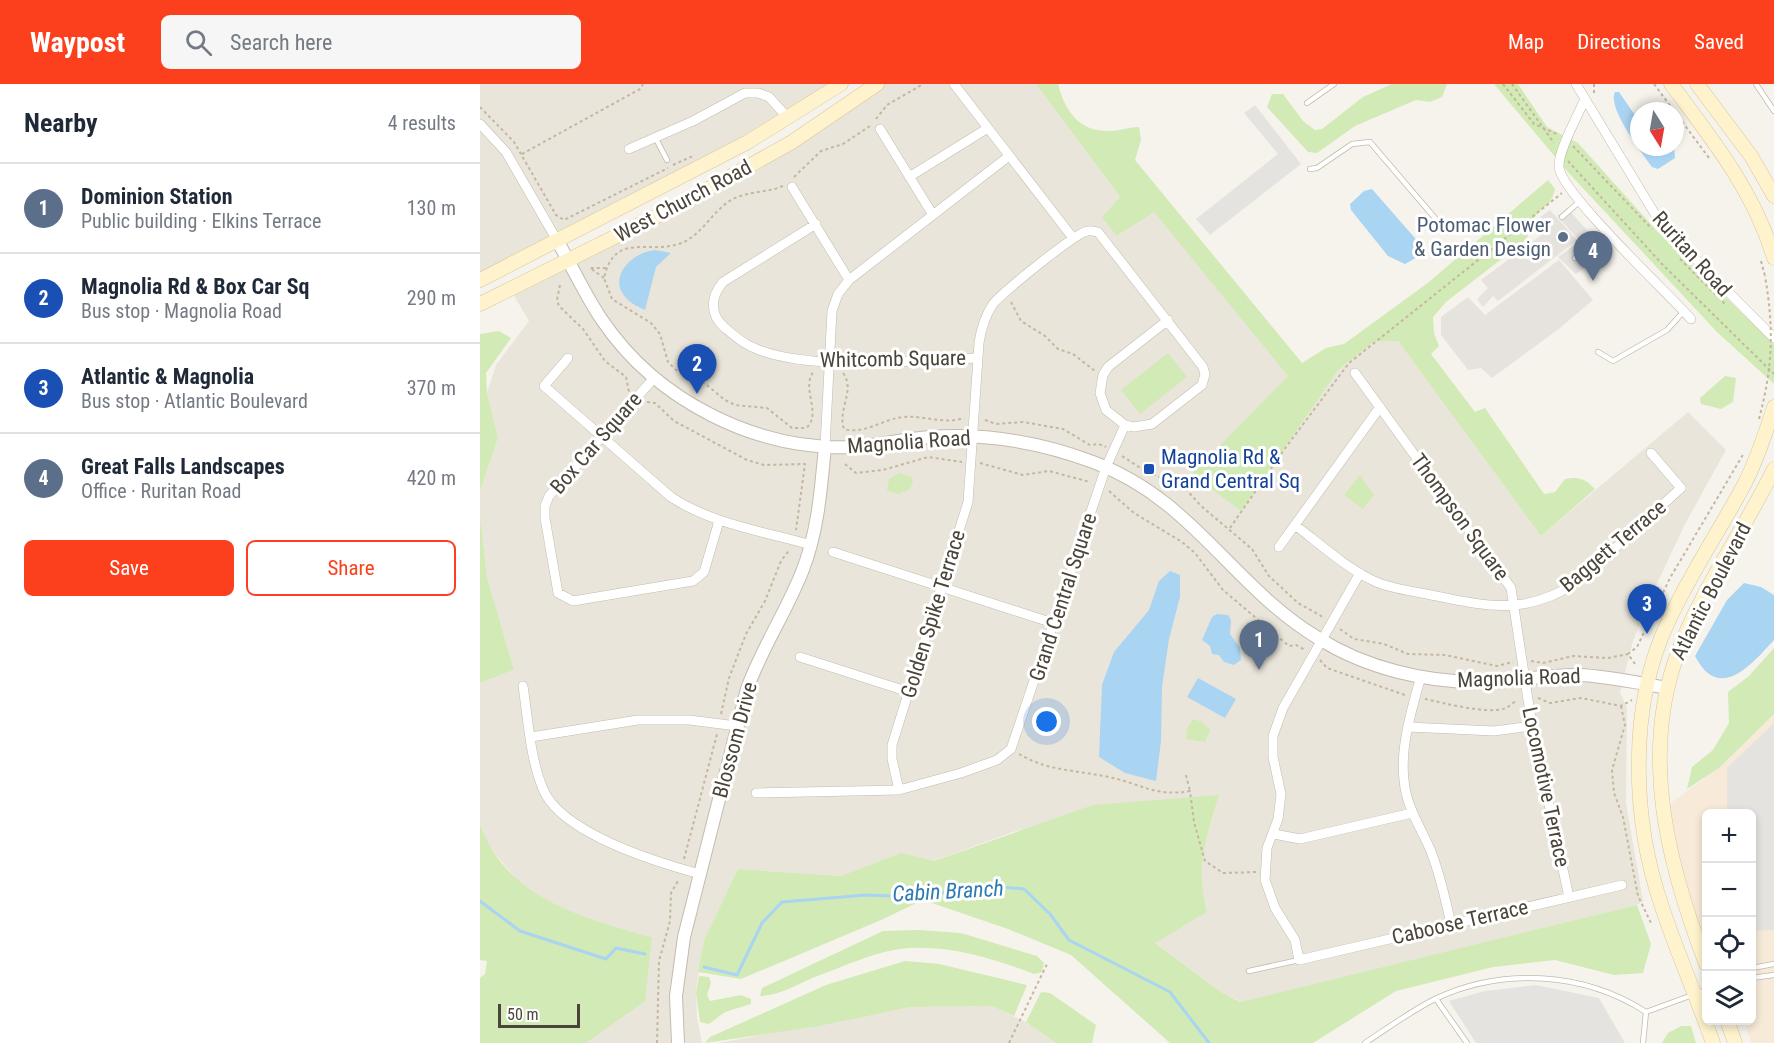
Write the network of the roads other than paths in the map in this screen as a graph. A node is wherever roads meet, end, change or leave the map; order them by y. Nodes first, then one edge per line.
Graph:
1 (841, 84) edge
2 (877, 84) edge
3 (954, 84) edge
4 (1334, 84) edge
5 (1576, 84) edge
6 (1671, 84) edge
7 (1697, 84) edge
8 (1756, 84) edge
9 (1585, 99) junction
10 (1307, 104) dead end
11 (1774, 111) edge
12 (788, 118) junction
13 (480, 124) edge
14 (988, 128) junction
15 (880, 129) dead end
16 (655, 137) junction
17 (629, 149) dead end
18 (1009, 156) junction
19 (667, 160) dead end
20 (1310, 170) dead end
21 (909, 177) junction
22 (792, 187) dead end
23 (1774, 196) edge
24 (1579, 202) junction
25 (933, 214) junction
26 (1562, 217) dead end
27 (816, 224) junction
28 (1440, 224) dead end
29 (1609, 233) junction
30 (1073, 238) junction
31 (558, 242) junction
32 (1767, 257) edge
33 (1575, 258) dead end
34 (567, 260) junction
35 (480, 280) edge
36 (849, 280) junction
37 (480, 304) edge
38 (1684, 311) junction
39 (1691, 319) dead end
40 (1168, 320) junction
41 (1770, 341) edge
42 (1598, 352) dead end
43 (568, 358) dead end
44 (978, 358) junction
45 (829, 367) junction
46 (1354, 373) dead end
47 (654, 378) junction
48 (1380, 407) junction
49 (1774, 407) edge
50 (1125, 425) junction
51 (602, 436) junction
52 (974, 437) junction
53 (825, 446) junction
54 (1651, 453) dead end
55 (1106, 467) junction
56 (1774, 469) edge
57 (719, 522) junction
58 (1295, 525) junction
59 (811, 545) junction
60 (1279, 548) dead end
61 (833, 552) dead end
62 (1359, 573) junction
63 (941, 586) junction
64 (1514, 607) junction
65 (1053, 623) junction
66 (1320, 640) junction
67 (800, 657) dead end
68 (1420, 676) junction
69 (1525, 678) junction
70 (1647, 684) junction
71 (523, 686) dead end
72 (1667, 688) junction
73 (909, 692) junction
74 (737, 726) junction
75 (1532, 726) junction
76 (1408, 727) junction
77 (531, 737) junction
78 (898, 790) junction
79 (756, 793) dead end
80 (1412, 813) junction
81 (1274, 834) junction
82 (700, 874) junction
83 (1622, 885) dead end
84 (1569, 897) junction
85 (1451, 924) junction
86 (1702, 952) edge
87 (1299, 960) junction
88 (1774, 964) edge
89 (1756, 967) edge
90 (1249, 971) dead end
91 (1774, 975) edge
92 (1756, 977) edge
93 (1702, 992) edge
94 (1436, 999) junction
95 (1646, 1012) junction
96 (1709, 1025) edge
97 (1729, 1025) edge
98 (678, 1043) edge
99 (1365, 1043) edge
100 (1467, 1043) edge
101 (1643, 1043) edge
102 (1713, 1043) edge
103 (1735, 1043) edge

1 - 12 main road, West Church Road
2 - 34 main road, West Church Road
3 - 14 street
4 - 10 lane
5 - 9 street, Ruritan Road
6 - 32 main road
7 - 23 main road
8 - 11 lane
9 - 24 street, Ruritan Road
9 - 41 street, Ruritan Road
12 - 16 street
12 - 31 main road, West Church Road
13 - 31 street, Magnolia Road
14 - 18 street
14 - 21 street
15 - 21 street
16 - 17 street
16 - 19 lane
18 - 25 street
18 - 30 street
20 - 28 lane
21 - 25 street
22 - 27 street
24 - 26 lane
24 - 29 street, Ruritan Road
25 - 36 street
27 - 36 street
27 - 45 street, Whitcomb Square
29 - 33 lane
29 - 38 street, Ruritan Road
30 - 40 street
30 - 44 street, Golden Spike Terrace
31 - 34 street, Magnolia Road
31 - 35 main road, West Church Road
34 - 37 main road, West Church Road
34 - 47 street, Magnolia Road
36 - 45 street
38 - 39 street, Ruritan Road
38 - 42 lane
40 - 50 street
40 - 50 street
43 - 51 street
44 - 45 street, Whitcomb Square
44 - 52 street, Golden Spike Terrace
45 - 53 street
46 - 48 street, Thompson Square
47 - 51 street, Box Car Square
47 - 53 street, Magnolia Road
48 - 58 street
48 - 64 street, Thompson Square
49 - 70 main road, Atlantic Boulevard
50 - 55 street, Grand Central Square
51 - 57 street
51 - 57 street, Box Car Square
52 - 53 street, Magnolia Road
52 - 55 street, Magnolia Road
52 - 63 street, Golden Spike Terrace
53 - 59 street, Blossom Drive
54 - 64 street, Baggett Terrace
55 - 65 street, Grand Central Square
55 - 66 street, Magnolia Road
56 - 72 main road, Atlantic Boulevard
57 - 59 street
58 - 60 street
58 - 62 street, Baggett Terrace
59 - 74 street, Blossom Drive
61 - 63 street
62 - 64 street, Baggett Terrace
62 - 66 street
63 - 65 street
63 - 73 street, Golden Spike Terrace
64 - 69 street, Thompson Square
65 - 78 street, Grand Central Square
66 - 68 street, Magnolia Road
66 - 81 street
67 - 73 street
68 - 69 street, Magnolia Road
68 - 76 street
69 - 70 street, Magnolia Road
69 - 75 street, Locomotive Terrace
70 - 72 street, Magnolia Road
70 - 93 main road, Atlantic Boulevard
71 - 77 street
72 - 86 main road, Atlantic Boulevard
73 - 78 street, Golden Spike Terrace
74 - 77 street
74 - 82 street, Blossom Drive
75 - 76 street
75 - 84 street, Locomotive Terrace
76 - 80 street
77 - 82 street
78 - 79 street
80 - 81 street
80 - 85 street
81 - 87 street
82 - 98 street, Blossom Drive
83 - 84 street, Caboose Terrace
84 - 85 street, Caboose Terrace
85 - 87 street, Caboose Terrace
87 - 90 lane
88 - 89 lane
91 - 92 lane
93 - 95 lane
94 - 95 lane
94 - 99 lane
94 - 100 lane
95 - 101 lane
96 - 102 main road, Atlantic Boulevard
97 - 103 main road

